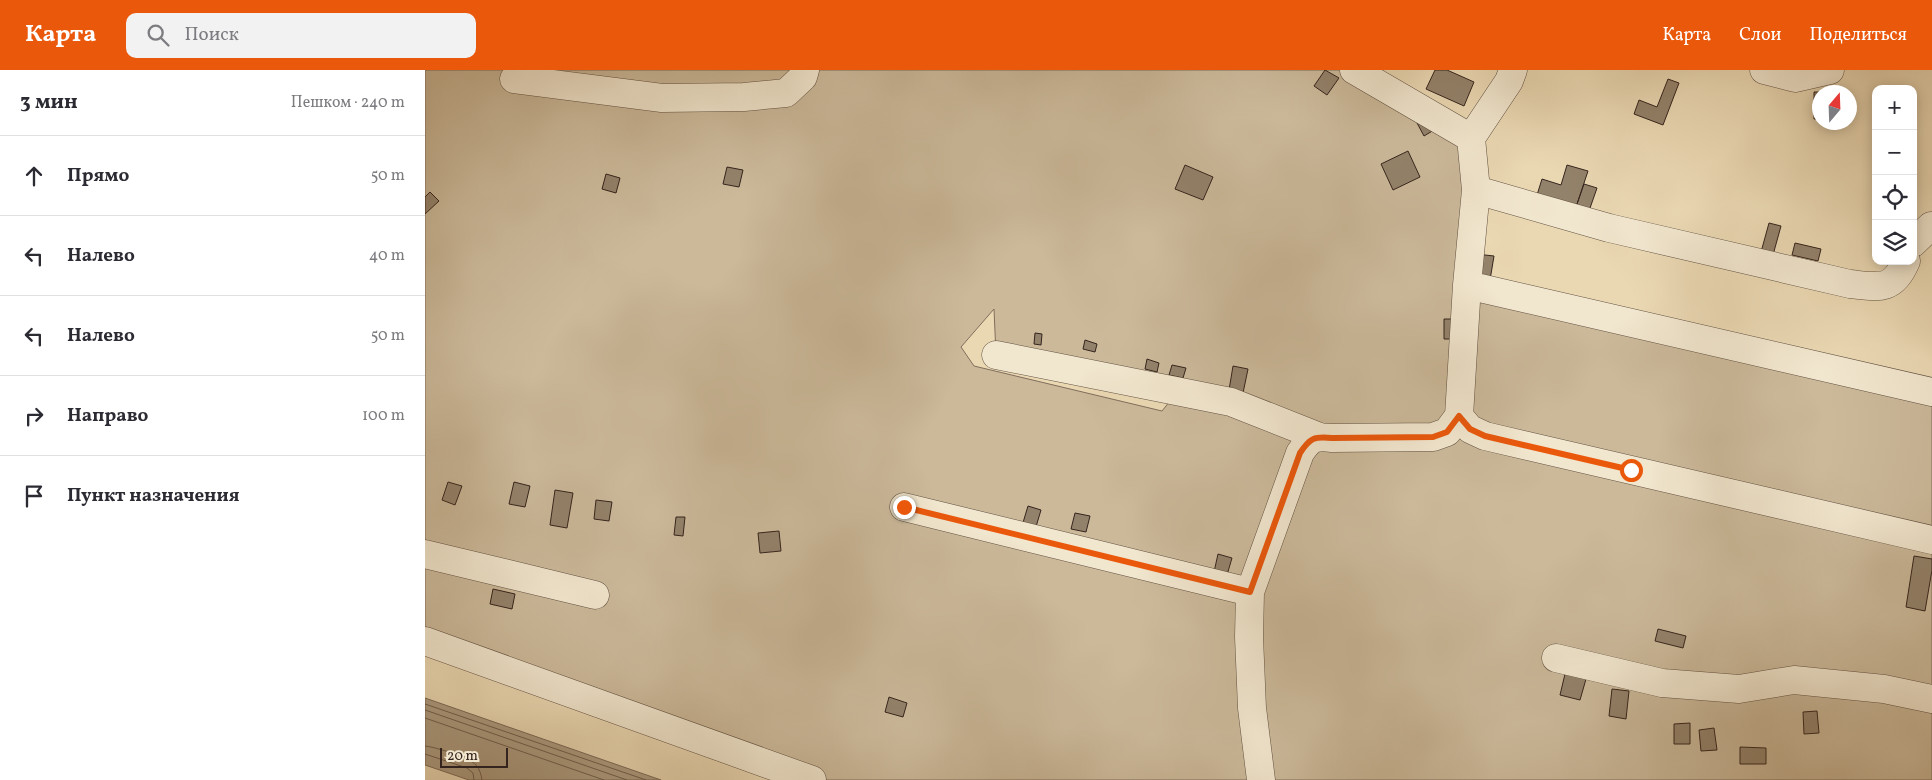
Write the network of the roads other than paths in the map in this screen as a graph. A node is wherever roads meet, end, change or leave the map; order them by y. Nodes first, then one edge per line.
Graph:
1 (805, 70) edge
2 (1354, 70) edge
3 (1763, 70) edge
4 (1830, 70) edge
5 (1511, 75) edge
6 (514, 79) dead end
7 (1471, 138) junction
8 (1476, 190) junction
9 (1904, 265) edge
10 (1467, 285) junction
11 (995, 355) dead end
12 (1932, 392) edge
13 (1459, 416) junction
14 (1317, 436) junction
15 (904, 507) dead end
16 (1932, 540) edge
17 (425, 554) edge
18 (1250, 592) junction
19 (595, 595) dead end
20 (425, 641) edge
21 (1556, 658) dead end
22 (1932, 699) edge
23 (812, 780) edge
24 (1261, 780) edge

1 - 6 street
2 - 7 street
3 - 4 street
5 - 7 street
7 - 8 street
8 - 9 street
8 - 10 street
10 - 12 street
10 - 13 street
11 - 14 street
13 - 14 street
13 - 16 street
14 - 18 street
15 - 18 street
17 - 19 street
18 - 24 street
20 - 23 street
21 - 22 street

